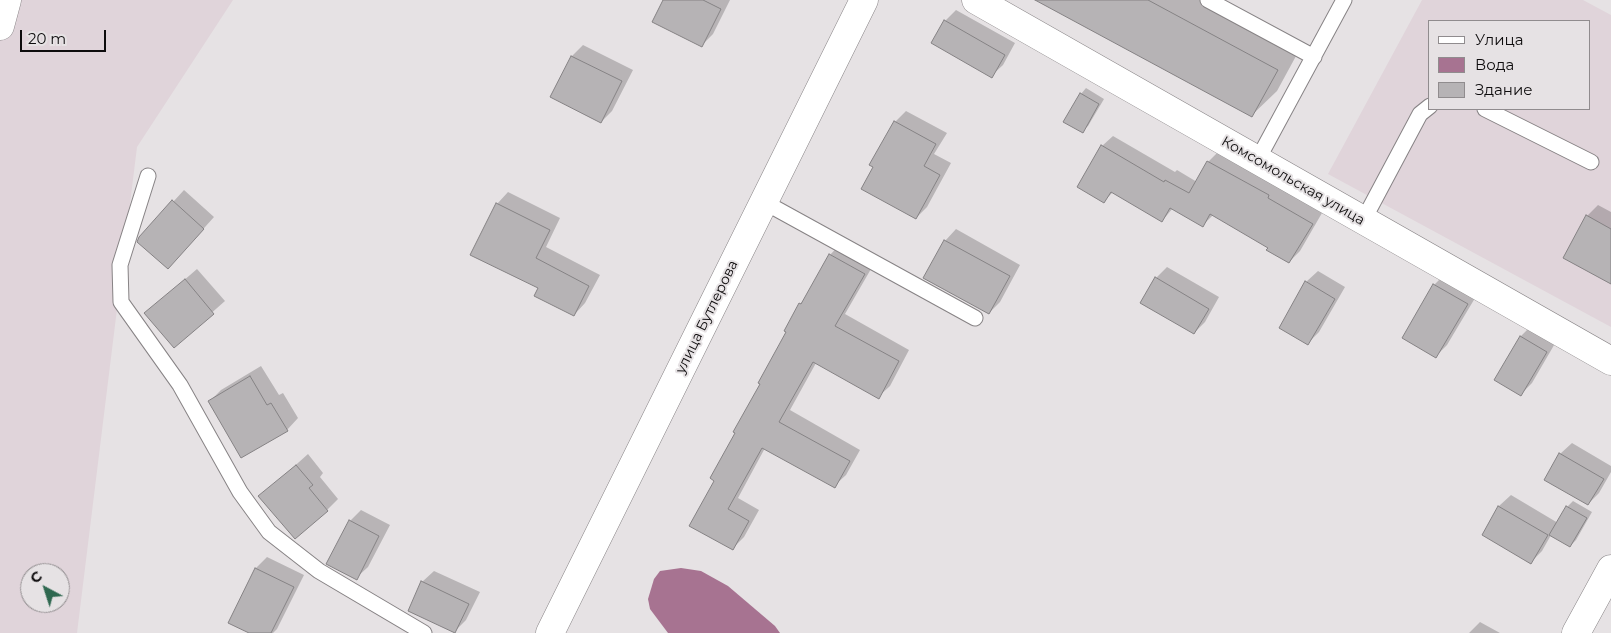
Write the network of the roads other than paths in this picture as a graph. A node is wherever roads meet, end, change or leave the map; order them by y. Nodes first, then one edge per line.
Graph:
1 (8, 0) edge
2 (864, 0) edge
3 (1208, 0) edge
4 (1344, 0) edge
5 (981, 1) edge
6 (0, 26) edge
7 (1314, 57) junction
8 (1428, 108) edge
9 (1487, 110) edge
10 (1257, 160) junction
11 (1591, 162) dead end
12 (148, 176) dead end
13 (764, 202) junction
14 (1363, 220) junction
15 (975, 318) dead end
16 (1611, 361) edge
17 (1611, 569) edge
18 (424, 633) edge
19 (550, 633) edge
20 (1576, 633) edge

1 - 6 street
2 - 13 street, улица Бутлерова
3 - 7 lane
4 - 7 lane
5 - 10 street, Комсомольская улица
7 - 10 lane
8 - 14 lane
9 - 11 lane
10 - 14 street, Комсомольская улица
12 - 18 lane
13 - 15 lane
13 - 19 street, улица Бутлерова
14 - 16 street, Комсомольская улица
17 - 20 street

